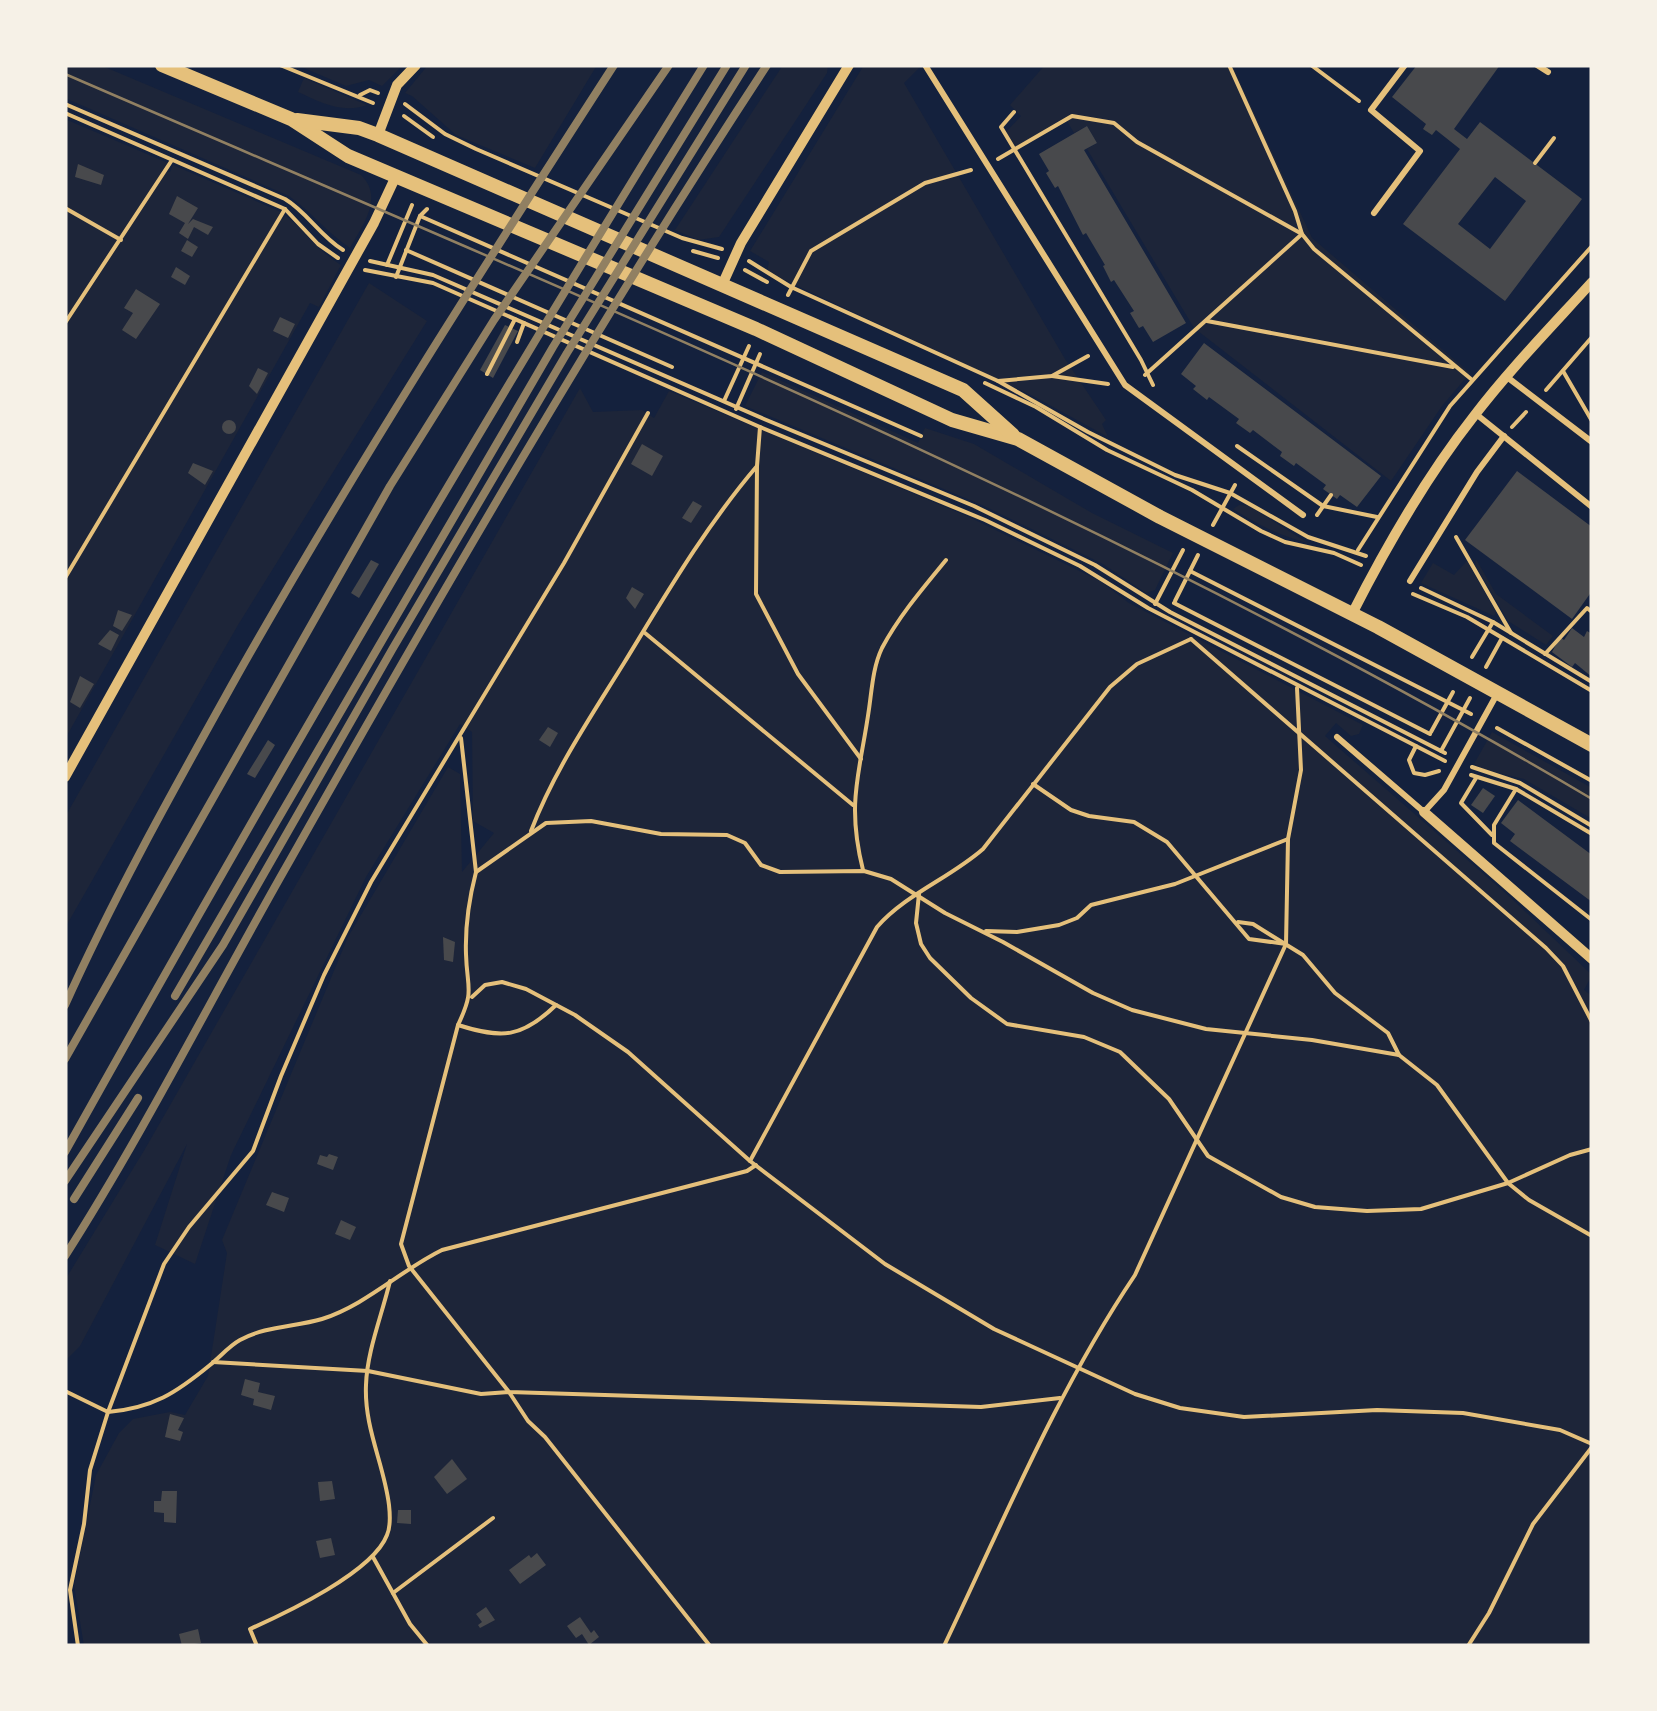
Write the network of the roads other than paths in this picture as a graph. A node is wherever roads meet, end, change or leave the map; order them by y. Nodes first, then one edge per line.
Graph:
1 (162, 65) edge
2 (416, 65) edge
3 (849, 65) edge
4 (926, 65) edge
5 (1405, 65) edge
6 (1537, 65) edge
7 (1548, 72) dead end
8 (291, 119) junction
9 (378, 135) junction
10 (396, 176) junction
11 (1374, 213) dead end
12 (1592, 282) edge
13 (723, 283) junction
14 (1506, 376) junction
15 (1475, 414) junction
16 (1504, 436) junction
17 (1018, 439) junction
18 (1592, 442) edge
19 (1592, 506) edge
20 (1303, 515) dead end
21 (1410, 582) road end
22 (1352, 614) junction
23 (1498, 693) junction
24 (1337, 738) dead end
25 (1592, 746) edge
26 (65, 777) edge
27 (1424, 812) junction
28 (1592, 959) edge

1 - 8 street
2 - 9 street
3 - 13 street
4 - 20 lane
5 - 11 lane
6 - 7 lane
8 - 9 street
8 - 10 street
9 - 13 street
10 - 17 street
10 - 26 street
12 - 14 street
13 - 17 street
14 - 15 street
14 - 18 lane
15 - 16 lane
15 - 22 street
16 - 19 lane
16 - 21 lane
17 - 22 street
22 - 23 street
23 - 25 street
23 - 27 lane
24 - 27 lane
27 - 28 street

